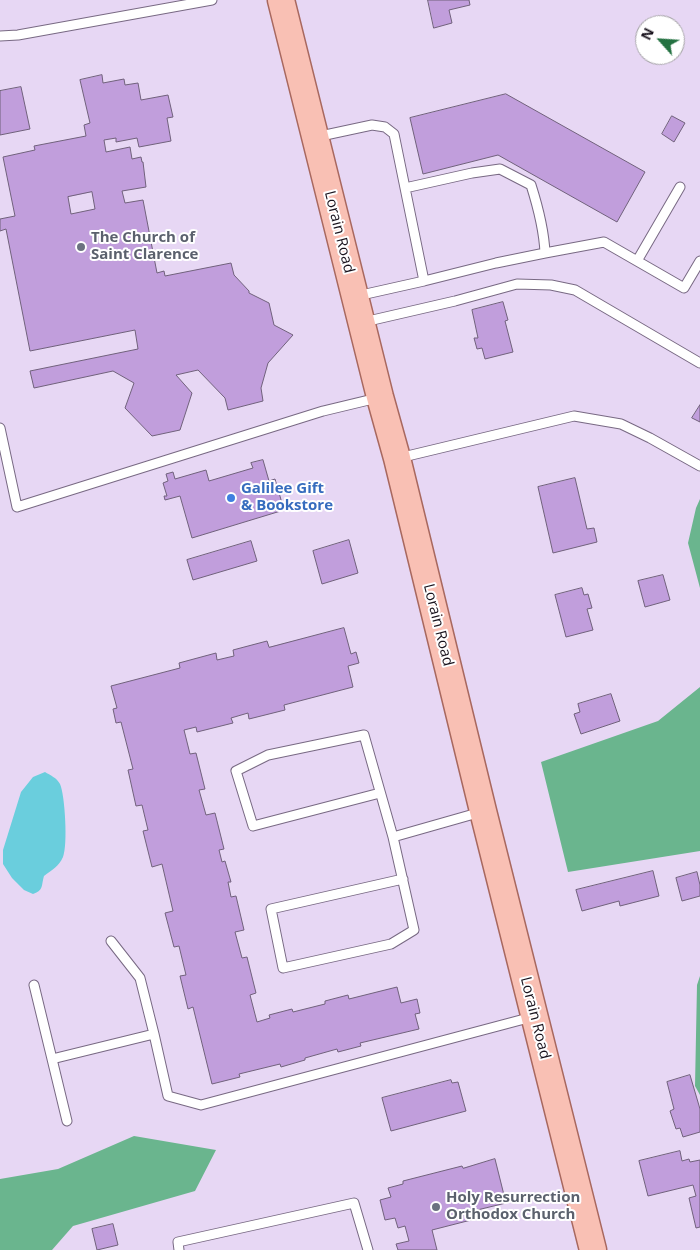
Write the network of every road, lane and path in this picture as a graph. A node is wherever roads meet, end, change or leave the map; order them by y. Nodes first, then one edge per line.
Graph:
1 (212, 0) edge
2 (281, 0) edge
3 (0, 36) edge
4 (315, 137) junction
5 (680, 187) dead end
6 (405, 188) junction
7 (544, 253) junction
8 (637, 261) junction
9 (700, 261) edge
10 (424, 281) junction
11 (355, 296) junction
12 (361, 323) junction
13 (700, 363) edge
14 (380, 397) junction
15 (0, 428) edge
16 (397, 458) junction
17 (700, 466) edge
18 (380, 793) junction
19 (483, 811) junction
20 (393, 838) junction
21 (403, 879) junction
22 (111, 942) dead end
23 (34, 985) dead end
24 (535, 1016) junction
25 (154, 1034) junction
26 (52, 1059) junction
27 (67, 1121) dead end
28 (179, 1250) edge
29 (368, 1250) edge
30 (593, 1250) edge

1 - 3 lane
2 - 4 main road, Lorain Road
4 - 6 lane
4 - 11 main road, Lorain Road
5 - 8 lane
6 - 7 lane
6 - 10 lane
7 - 8 lane
7 - 10 lane
8 - 9 lane
10 - 11 lane
11 - 12 main road, Lorain Road
12 - 13 lane
12 - 14 main road, Lorain Road
14 - 15 lane
14 - 16 main road, Lorain Road
16 - 17 lane
16 - 19 main road, Lorain Road
18 - 18 lane
18 - 20 lane
19 - 20 lane
19 - 24 main road, Lorain Road
20 - 21 lane
21 - 21 lane
22 - 25 lane
23 - 26 lane
24 - 25 lane
24 - 30 main road, Lorain Road
25 - 26 lane
26 - 27 lane
28 - 29 lane

